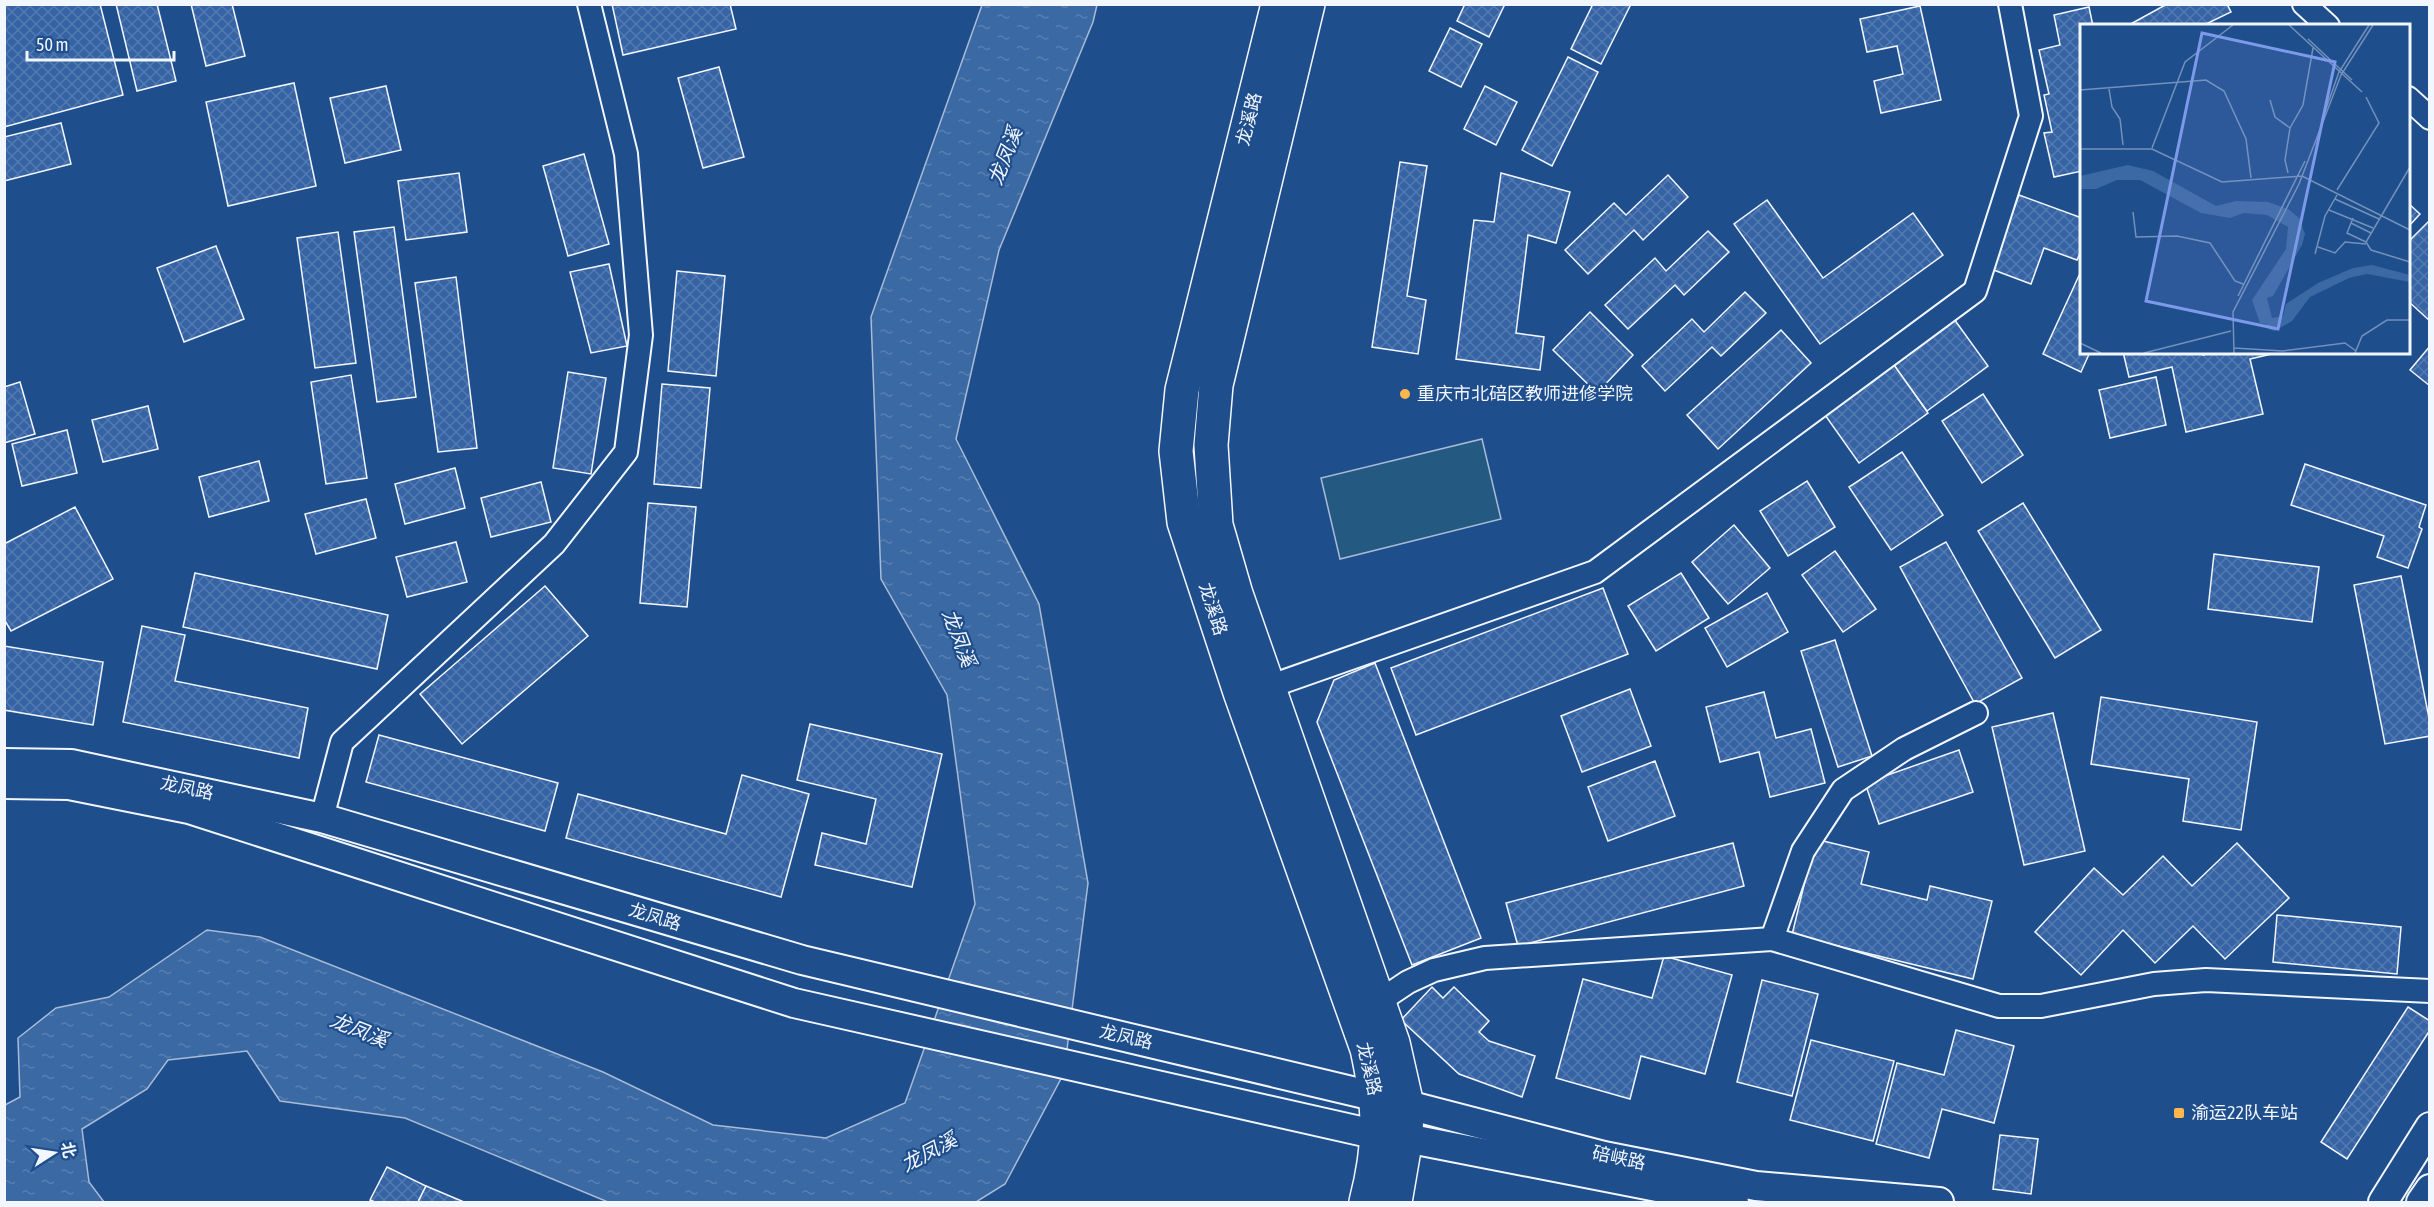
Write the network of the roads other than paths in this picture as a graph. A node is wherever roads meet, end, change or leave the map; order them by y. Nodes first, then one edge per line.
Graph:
1 (589, 4) edge
2 (1278, 4) edge
3 (1308, 4) edge
4 (2010, 4) edge
5 (2304, 4) edge
6 (2326, 24) edge
7 (2410, 99) edge
8 (2430, 118) edge
9 (1268, 687) junction
10 (1976, 713) dead end
11 (4, 763) edge
12 (4, 784) edge
13 (322, 818) junction
14 (1772, 939) junction
15 (2430, 991) edge
16 (1378, 1002) junction
17 (1305, 1079) joint
18 (1392, 1101) junction
19 (1297, 1118) joint
20 (2430, 1127) edge
21 (1392, 1137) junction
22 (2430, 1189) edge
23 (1366, 1203) edge
24 (1395, 1203) edge
25 (1734, 1203) edge
26 (1939, 1203) edge
27 (2383, 1203) edge
28 (2421, 1203) edge

1 - 13 street
2 - 18 highway, 龙溪路
3 - 9 highway, 龙溪路
4 - 9 street
5 - 6 street
7 - 8 street
9 - 16 highway, 龙溪路
10 - 14 street
11 - 13 main road, 龙凤路
12 - 19 main road, 龙凤路
13 - 17 main road, 龙凤路
14 - 15 street
14 - 16 street
16 - 18 highway, 龙溪路
17 - 18 main road, 碚峡路
18 - 21 highway, 龙溪路
18 - 26 main road, 碚峡路
19 - 21 main road, 碚峡路
20 - 27 main road
21 - 23 highway, 龙溪路
21 - 24 highway, 龙溪路
21 - 25 main road, 碚峡路
22 - 28 main road

